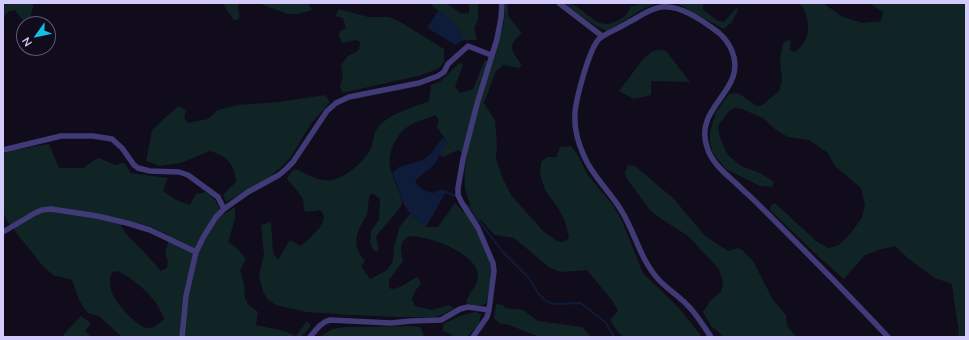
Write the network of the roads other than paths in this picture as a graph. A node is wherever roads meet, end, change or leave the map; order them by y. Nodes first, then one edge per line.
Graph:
1 (502, 3) edge
2 (559, 3) edge
3 (602, 36) junction
4 (491, 55) junction
5 (3, 150) edge
6 (224, 209) junction
7 (3, 232) edge
8 (196, 252) junction
9 (489, 310) junction
10 (182, 337) edge
11 (310, 337) edge
12 (473, 337) edge
13 (711, 337) edge
14 (888, 337) edge

1 - 4 street
2 - 3 street
3 - 13 street
3 - 14 street
4 - 6 street
4 - 9 street
5 - 6 street
6 - 8 street
7 - 8 street
8 - 10 street
9 - 11 street
9 - 12 street

